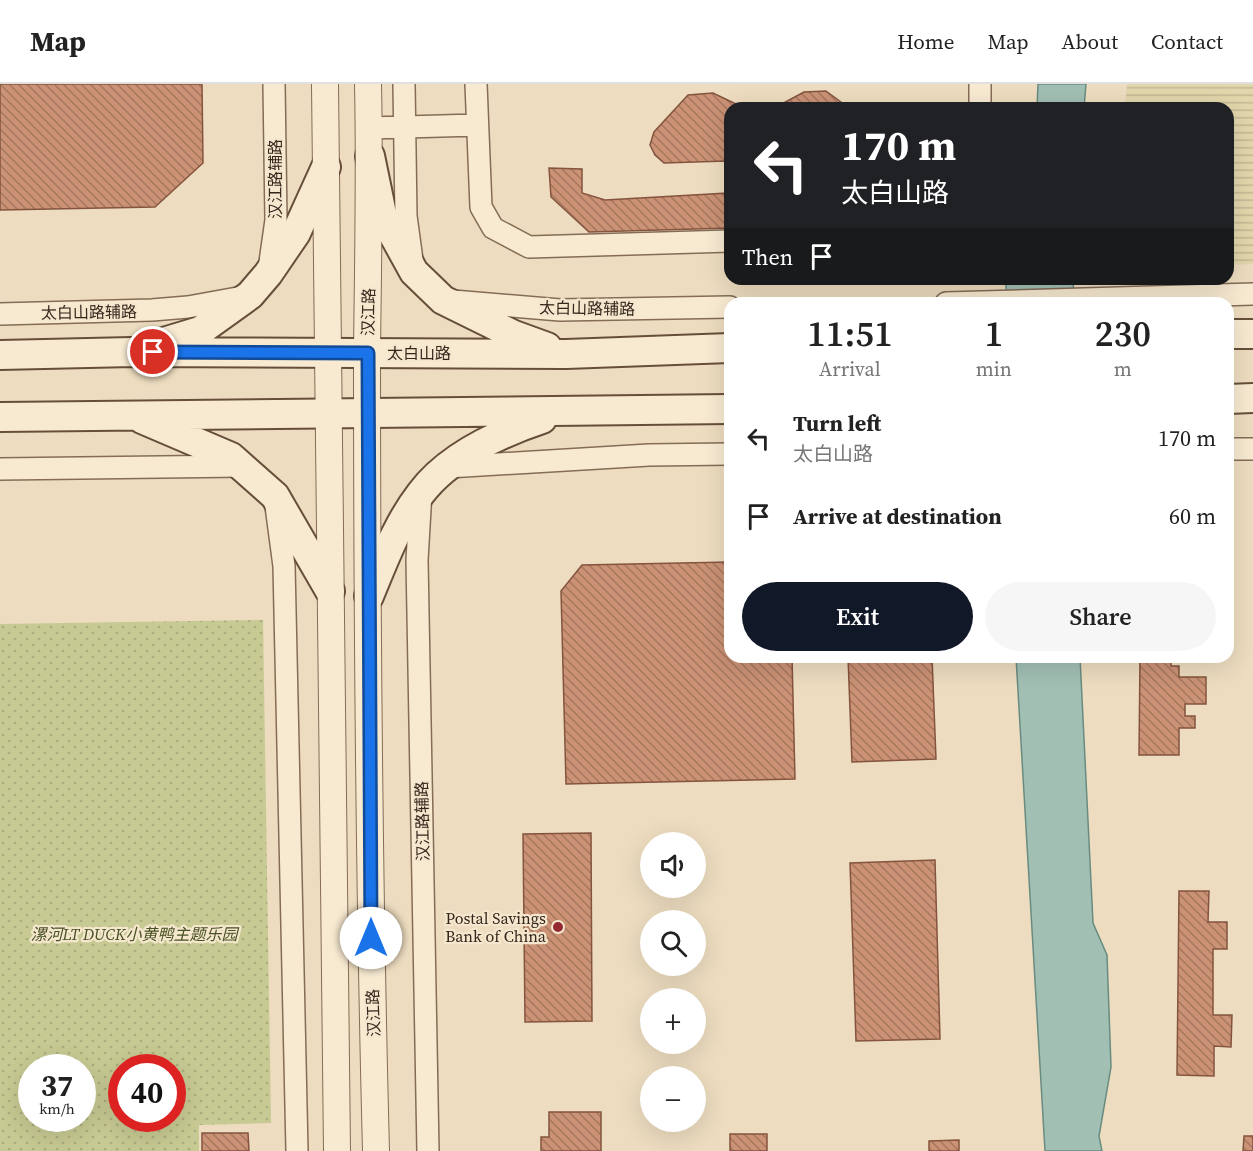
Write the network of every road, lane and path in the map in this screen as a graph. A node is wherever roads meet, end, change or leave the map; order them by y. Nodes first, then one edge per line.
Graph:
1 (274, 84) edge
2 (325, 84) edge
3 (368, 84) edge
4 (404, 84) edge
5 (476, 84) edge
6 (980, 84) edge
7 (981, 102) edge
8 (477, 125) junction
9 (405, 126) junction
10 (369, 128) junction
11 (370, 156) junction
12 (326, 167) junction
13 (724, 241) edge
14 (414, 272) junction
15 (268, 274) junction
16 (1253, 294) edge
17 (250, 296) junction
18 (1180, 297) edge
19 (443, 300) junction
20 (724, 307) edge
21 (0, 314) edge
22 (1234, 334) edge
23 (1253, 334) edge
24 (724, 348) edge
25 (132, 352) junction
26 (328, 352) junction
27 (368, 353) junction
28 (566, 354) junction
29 (0, 355) edge
30 (1253, 398) edge
31 (1234, 399) edge
32 (724, 409) edge
33 (566, 411) junction
34 (329, 413) junction
35 (368, 413) junction
36 (132, 415) junction
37 (0, 417) edge
38 (1253, 448) edge
39 (1234, 449) edge
40 (724, 454) edge
41 (242, 466) junction
42 (447, 467) junction
43 (0, 469) edge
44 (421, 492) junction
45 (275, 496) junction
46 (330, 591) junction
47 (369, 596) junction
48 (297, 1151) edge
49 (337, 1151) edge
50 (376, 1151) edge
51 (428, 1151) edge

1 - 15 street, 汉江路辅路
2 - 12 street
3 - 10 street, 汉江路
4 - 9 street
5 - 8 street
6 - 7 street
8 - 9 street
8 - 13 street
9 - 10 street
9 - 14 street
10 - 11 street, 汉江路
11 - 14 main road
11 - 27 street, 汉江路
12 - 15 main road
12 - 26 street
14 - 19 main road
15 - 17 main road
16 - 18 street
17 - 21 street, 太白山路辅路
17 - 25 main road
19 - 20 street, 太白山路辅路
19 - 28 main road
22 - 23 main road
24 - 28 main road, 太白山路
25 - 26 main road, 太白山路
25 - 29 main road, 太白山路
26 - 27 main road, 太白山路
26 - 34 street
27 - 28 main road, 太白山路
27 - 35 street, 汉江路
30 - 31 main road
32 - 33 main road
33 - 35 main road
33 - 42 main road
34 - 35 main road
34 - 36 main road
34 - 46 street
35 - 47 street, 汉江路
36 - 37 main road
36 - 41 main road
38 - 39 street
40 - 42 street
41 - 43 street
41 - 45 main road
42 - 44 main road
44 - 47 main road
44 - 51 street, 汉江路辅路
45 - 46 main road
45 - 48 street
46 - 49 street
47 - 50 street, 汉江路

